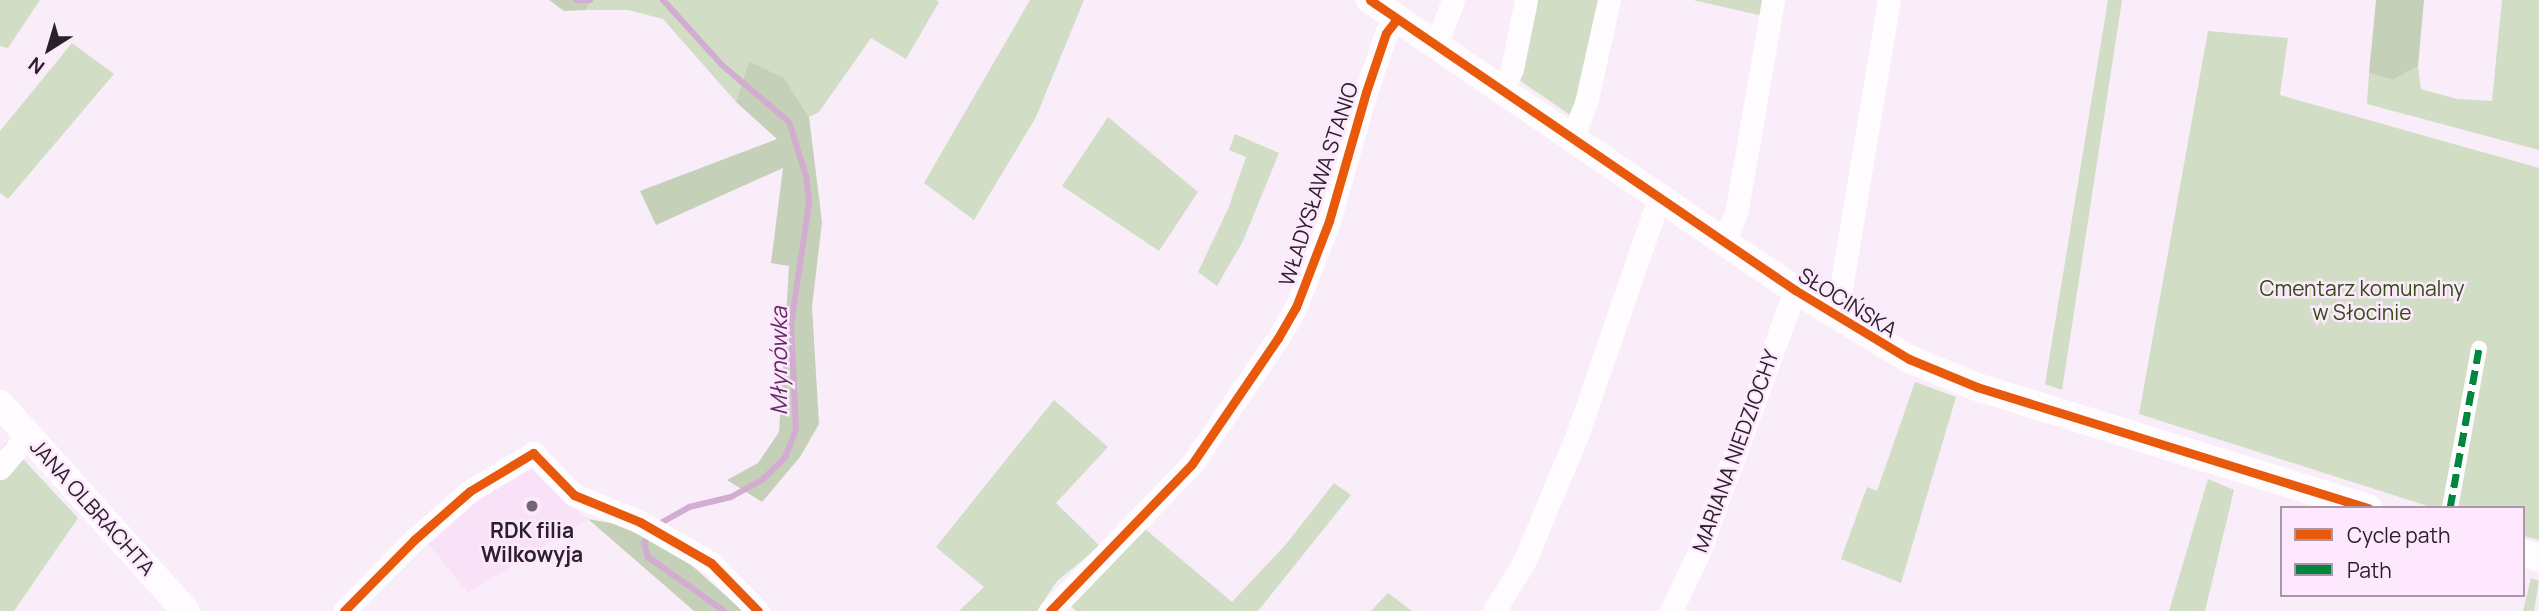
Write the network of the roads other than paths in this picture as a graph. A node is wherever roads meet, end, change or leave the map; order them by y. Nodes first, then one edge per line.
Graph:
1 (1453, 0) edge
2 (1526, 0) edge
3 (1609, 0) edge
4 (1773, 0) edge
5 (1889, 0) edge
6 (1385, 8) edge
7 (1436, 47) junction
8 (1502, 92) junction
9 (1572, 139) junction
10 (1659, 198) junction
11 (1724, 242) junction
12 (1795, 290) junction
13 (1829, 313) junction
14 (2479, 349) dead end
15 (0, 404) edge
16 (28, 435) junction
17 (0, 468) edge
18 (2363, 506) edge
19 (2450, 506) edge
20 (186, 611) edge
21 (344, 611) edge
22 (758, 611) edge
23 (1050, 611) edge
24 (1494, 611) edge
25 (1671, 611) edge

1 - 7 street
2 - 8 street
3 - 9 street
4 - 11 street
5 - 13 street
6 - 7 street, SŁOCIŃSKA
6 - 23 street, WŁADYSŁAWA STANIO
7 - 8 street, SŁOCIŃSKA
8 - 9 street, SŁOCIŃSKA
9 - 10 street, SŁOCIŃSKA
10 - 11 street, SŁOCIŃSKA
10 - 24 street
11 - 12 street, SŁOCIŃSKA
12 - 13 street, SŁOCIŃSKA
12 - 25 street, MARIANA NIEDZIOCHY
13 - 18 street, SŁOCIŃSKA
14 - 19 street
15 - 16 street, JANA OLBRACHTA
16 - 17 street
16 - 20 street, JANA OLBRACHTA
21 - 22 street

